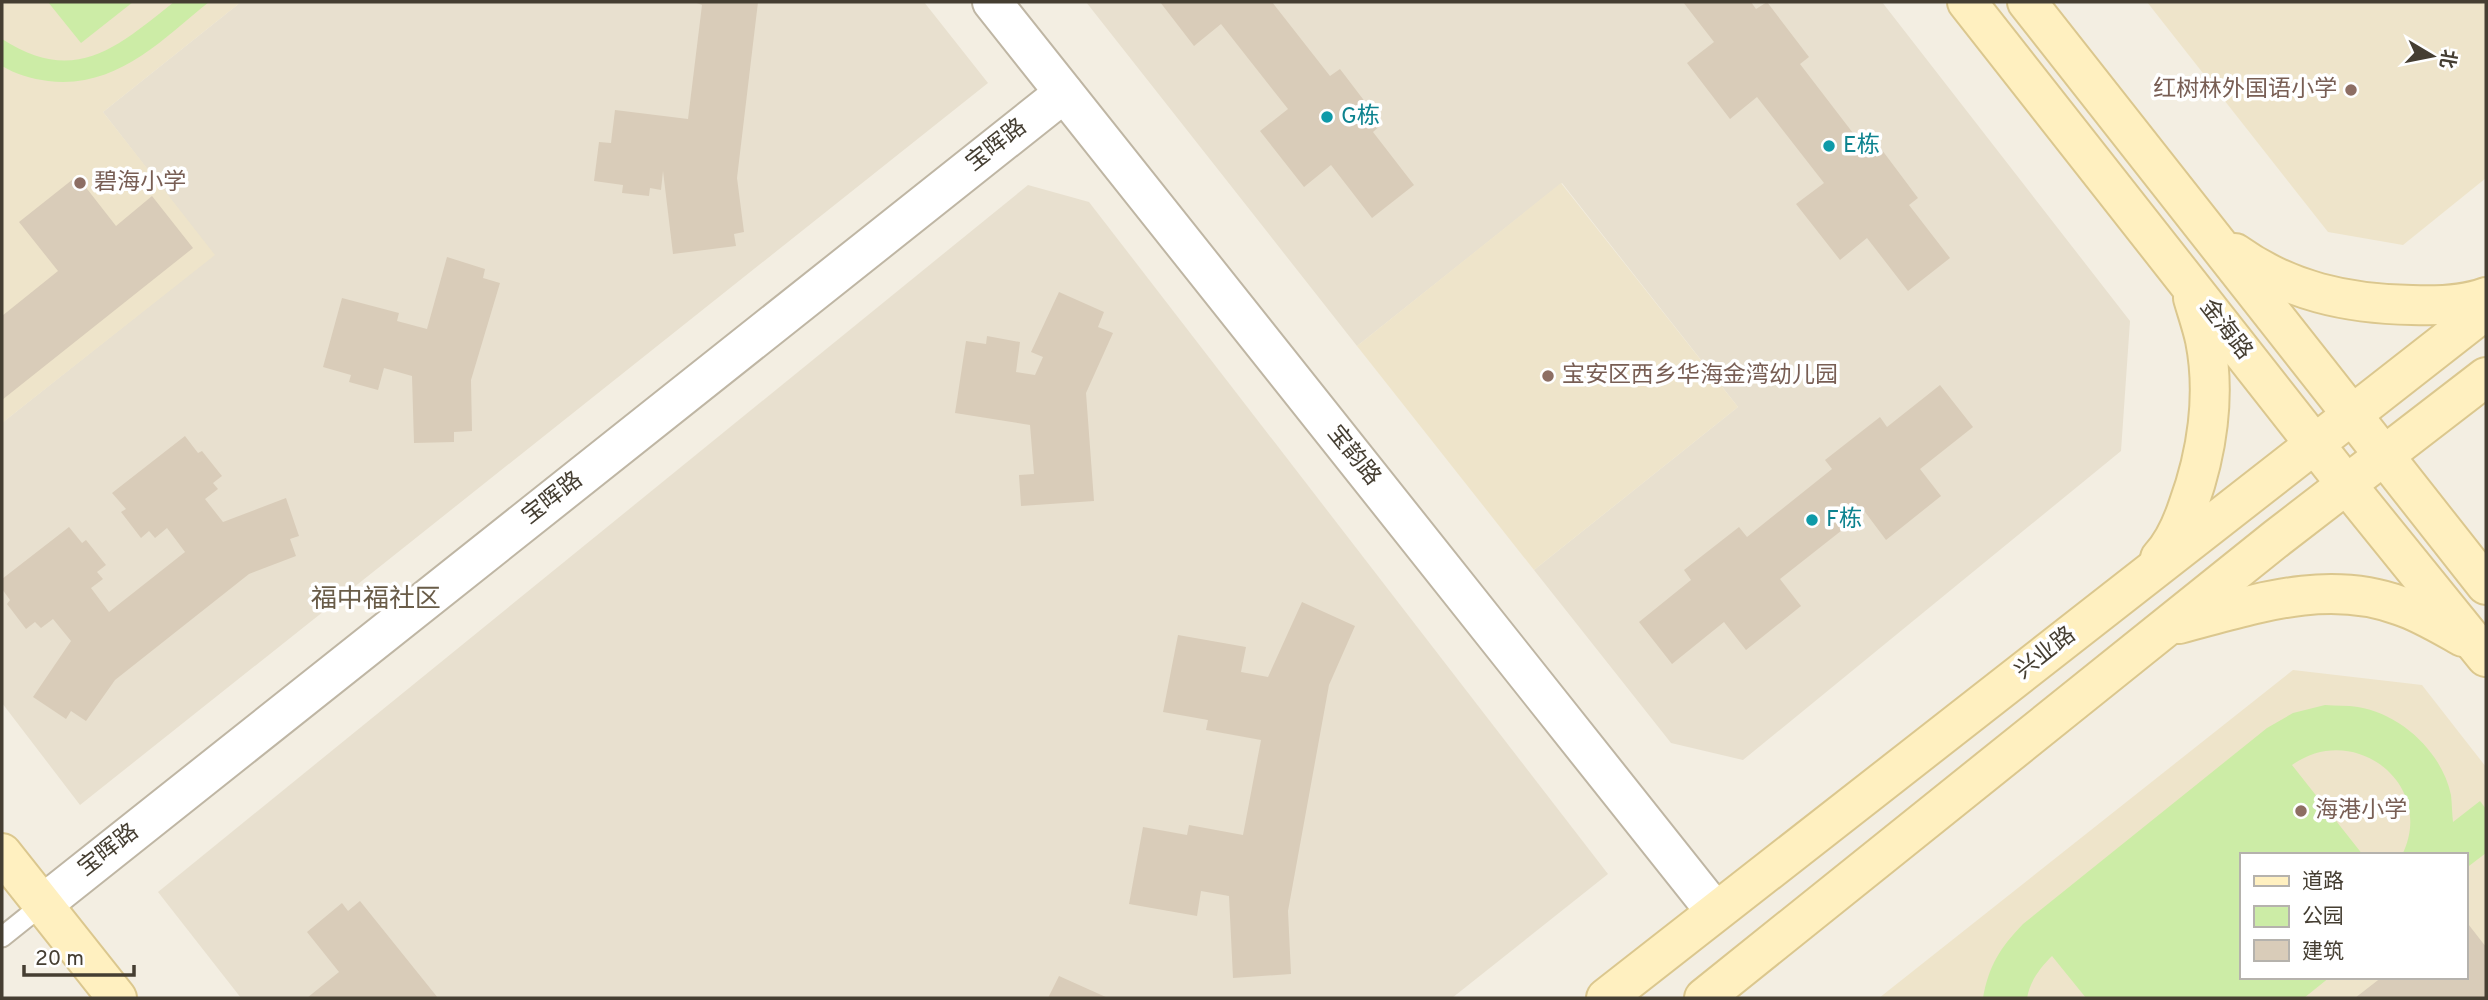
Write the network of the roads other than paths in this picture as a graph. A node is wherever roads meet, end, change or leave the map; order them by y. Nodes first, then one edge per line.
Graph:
1 (992, 2) edge
2 (1967, 2) edge
3 (2027, 2) edge
4 (1064, 93) junction
5 (2210, 234) junction
6 (2190, 286) junction
7 (2486, 296) edge
8 (2486, 310) edge
9 (2486, 377) edge
10 (2353, 416) junction
11 (2316, 445) junction
12 (2384, 455) junction
13 (2346, 484) junction
14 (2136, 585) junction
15 (2486, 585) edge
16 (2167, 627) junction
17 (2482, 651) edge
18 (2, 853) edge
19 (42, 905) junction
20 (1715, 911) junction
21 (2, 937) edge
22 (117, 998) edge
23 (1605, 998) edge
24 (1704, 998) edge

1 - 4 street, 宝韵路
2 - 6 main road, 金海路
3 - 5 main road, 金海路
4 - 19 street, 宝晖路
4 - 20 street, 宝韵路
5 - 7 main road
5 - 10 main road, 金海路
6 - 11 main road, 金海路
6 - 14 main road
8 - 10 main road, 兴业路
9 - 12 main road
10 - 11 main road, 兴业路
10 - 12 main road, 金海路
11 - 13 main road, 金海路
11 - 14 main road, 兴业路
12 - 13 main road
12 - 15 main road, 金海路
13 - 16 main road
13 - 17 main road, 金海路
14 - 20 main road, 兴业路
16 - 17 main road
16 - 24 main road
18 - 19 main road
19 - 21 lane
19 - 22 main road
20 - 23 main road, 兴业路

